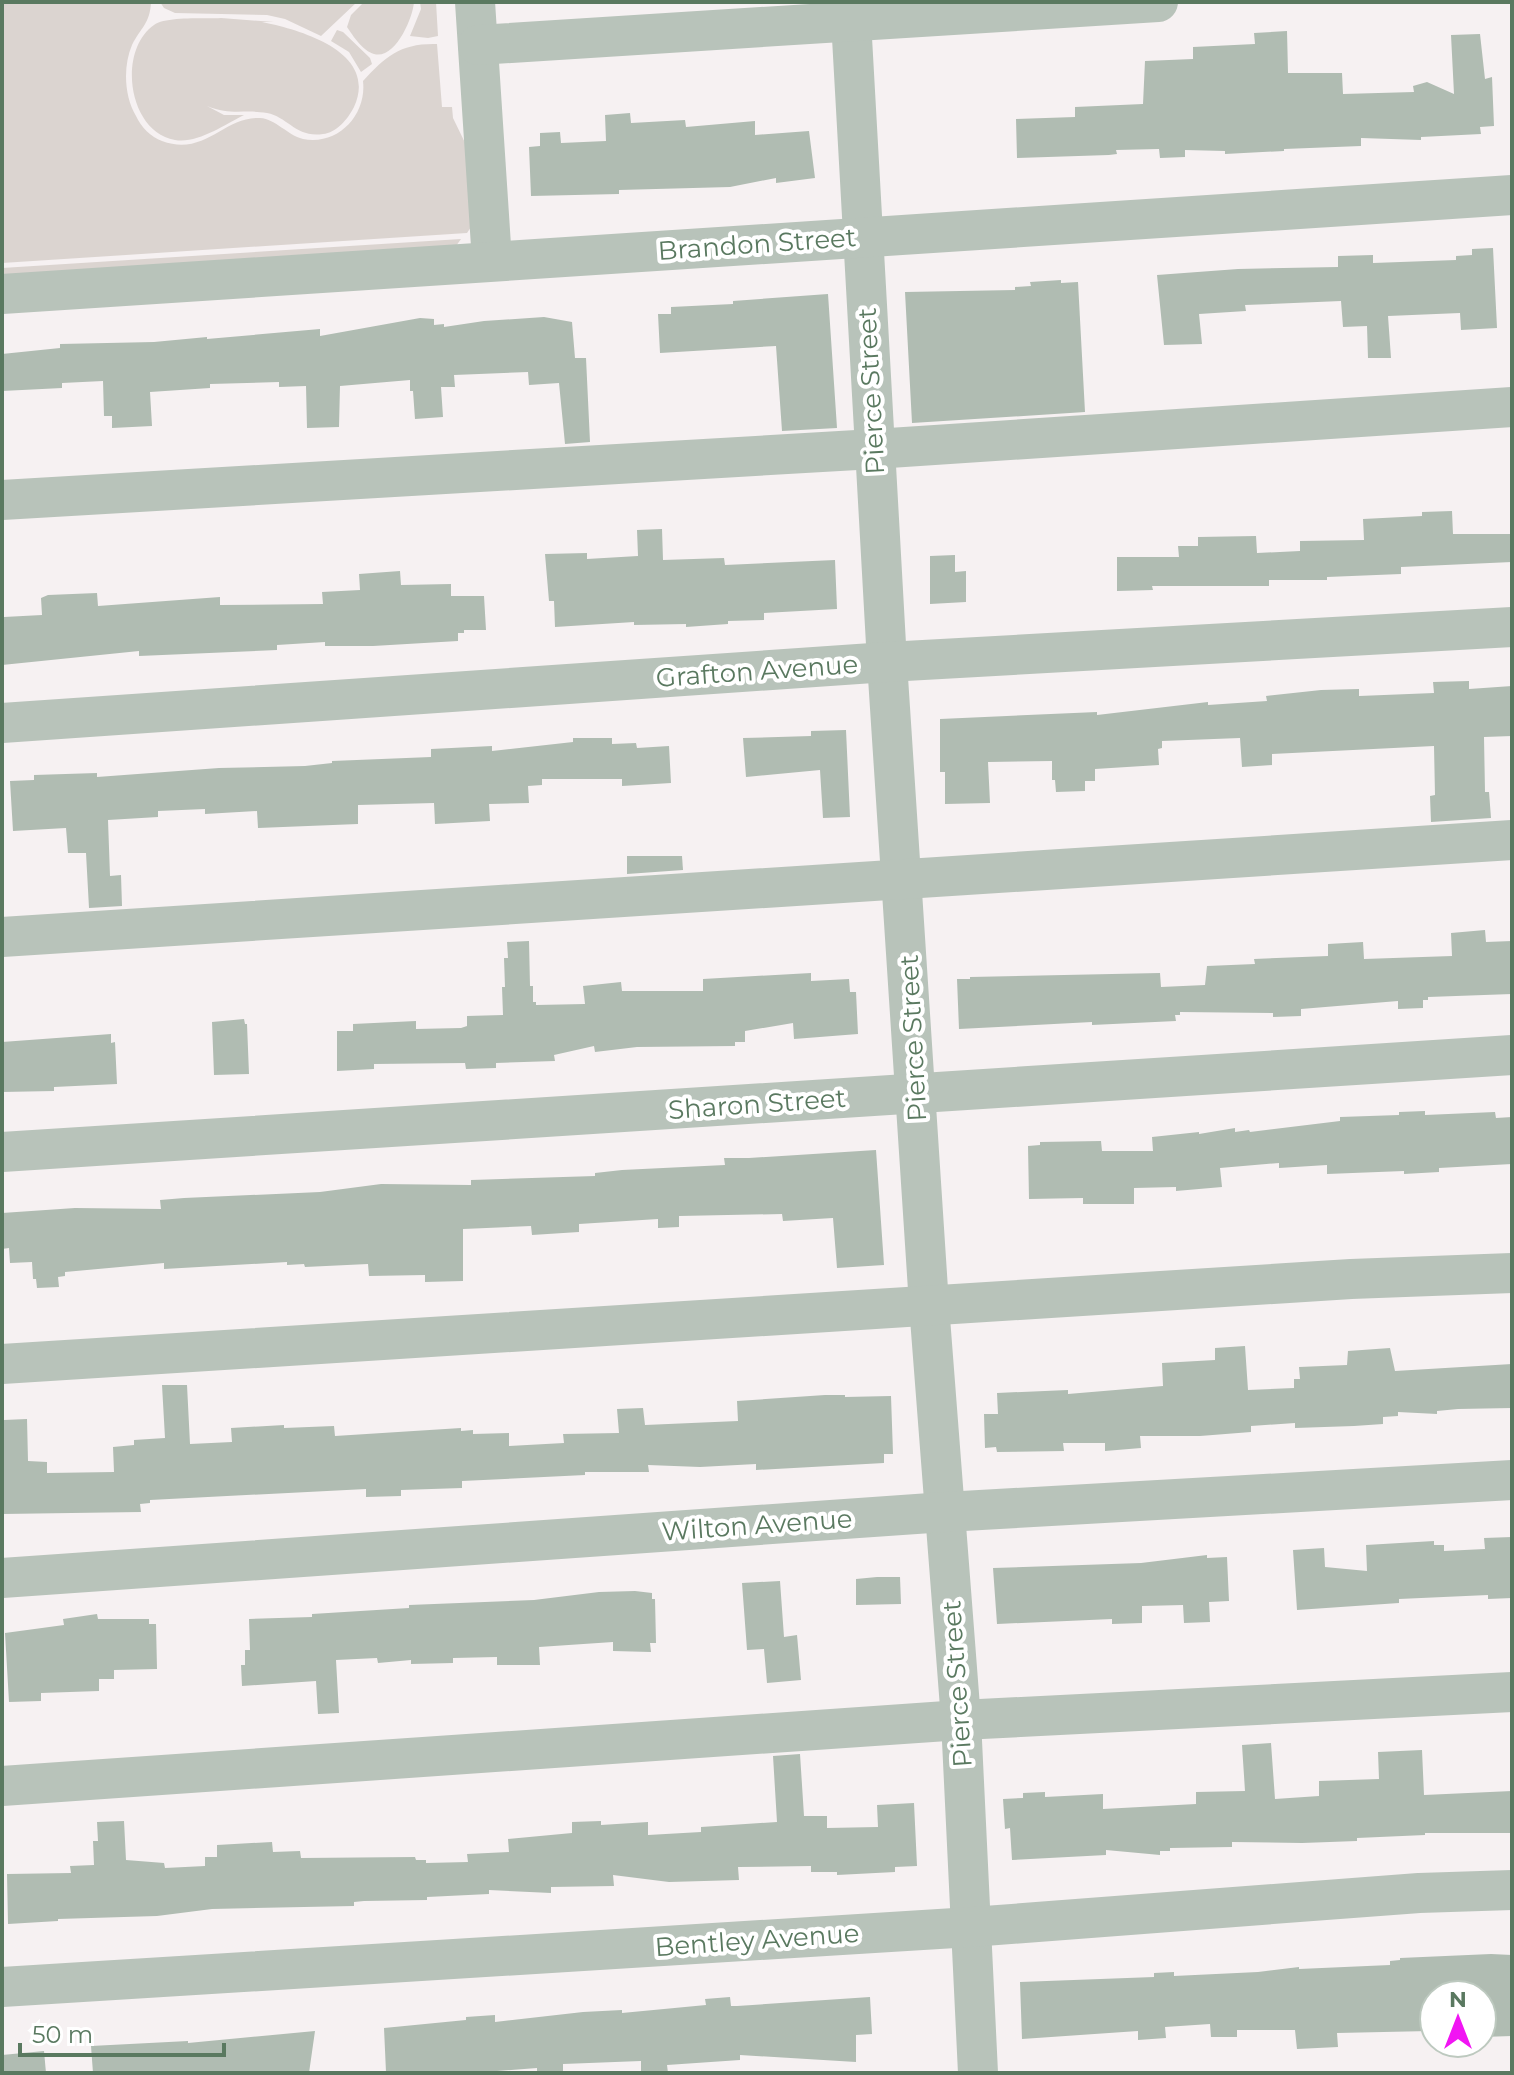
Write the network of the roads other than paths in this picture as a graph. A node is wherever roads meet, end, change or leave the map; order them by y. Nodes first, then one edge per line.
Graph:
1 (475, 2) edge
2 (1158, 2) edge
3 (851, 12) edge
4 (478, 45) junction
5 (1512, 195) edge
6 (863, 237) junction
7 (492, 261) junction
8 (2, 294) edge
9 (1512, 407) edge
10 (874, 449) junction
11 (2, 500) edge
12 (1512, 627) edge
13 (887, 662) junction
14 (2, 723) edge
15 (1512, 840) edge
16 (903, 879) junction
17 (2, 937) edge
18 (1512, 1055) edge
19 (916, 1094) junction
20 (2, 1152) edge
21 (1512, 1273) edge
22 (929, 1305) junction
23 (2, 1364) edge
24 (1512, 1480) edge
25 (945, 1512) junction
26 (2, 1578) edge
27 (1512, 1692) edge
28 (961, 1720) junction
29 (2, 1786) edge
30 (1512, 1890) edge
31 (971, 1927) junction
32 (2, 1987) edge
33 (978, 2073) edge

1 - 4 street
2 - 3 street
3 - 4 street
3 - 6 street, Pierce Street
4 - 7 street
5 - 6 street, Brandon Street
6 - 7 street, Brandon Street
6 - 10 street, Pierce Street
7 - 8 street, Brandon Street
9 - 10 street
10 - 11 street
10 - 13 street, Pierce Street
12 - 13 street, Grafton Avenue
13 - 14 street, Grafton Avenue
13 - 16 street, Pierce Street
15 - 16 street
16 - 17 street
16 - 19 street, Pierce Street
18 - 19 street, Sharon Street
19 - 20 street, Sharon Street
19 - 22 street, Pierce Street
21 - 22 street
22 - 23 street
22 - 25 street, Pierce Street
24 - 25 street, Wilton Avenue
25 - 26 street, Wilton Avenue
25 - 28 street, Pierce Street
27 - 28 street
28 - 29 street
28 - 31 street, Pierce Street
30 - 31 street, Bentley Avenue
31 - 32 street, Bentley Avenue
31 - 33 street, Pierce Street

